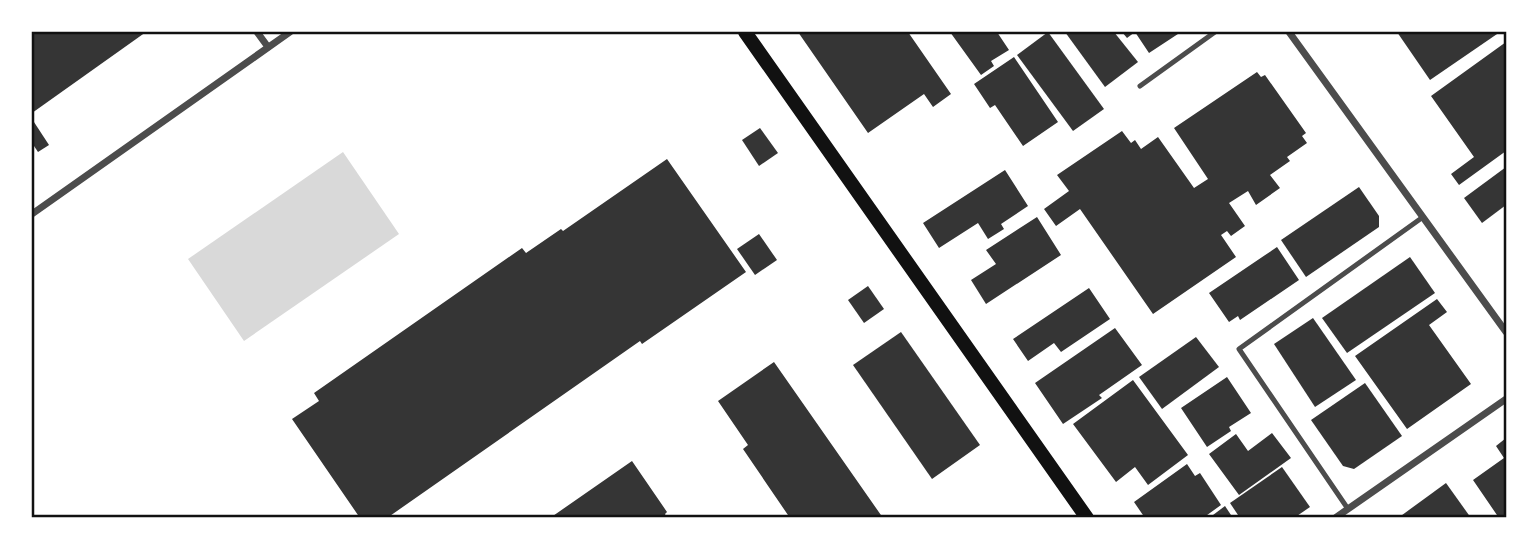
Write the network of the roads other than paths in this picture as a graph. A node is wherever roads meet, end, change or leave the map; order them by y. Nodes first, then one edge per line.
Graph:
1 (257, 32) edge
2 (290, 32) edge
3 (745, 32) edge
4 (1215, 32) edge
5 (1289, 32) edge
6 (268, 47) junction
7 (1140, 86) dead end
8 (32, 214) edge
9 (1423, 218) junction
10 (1507, 332) edge
11 (1507, 399) edge
12 (1348, 509) junction
13 (1087, 517) edge
14 (1335, 517) edge

1 - 6 street
2 - 6 street
3 - 13 main road
4 - 7 lane
5 - 9 street
6 - 8 street
9 - 10 street
9 - 12 lane
11 - 12 street
12 - 14 street

